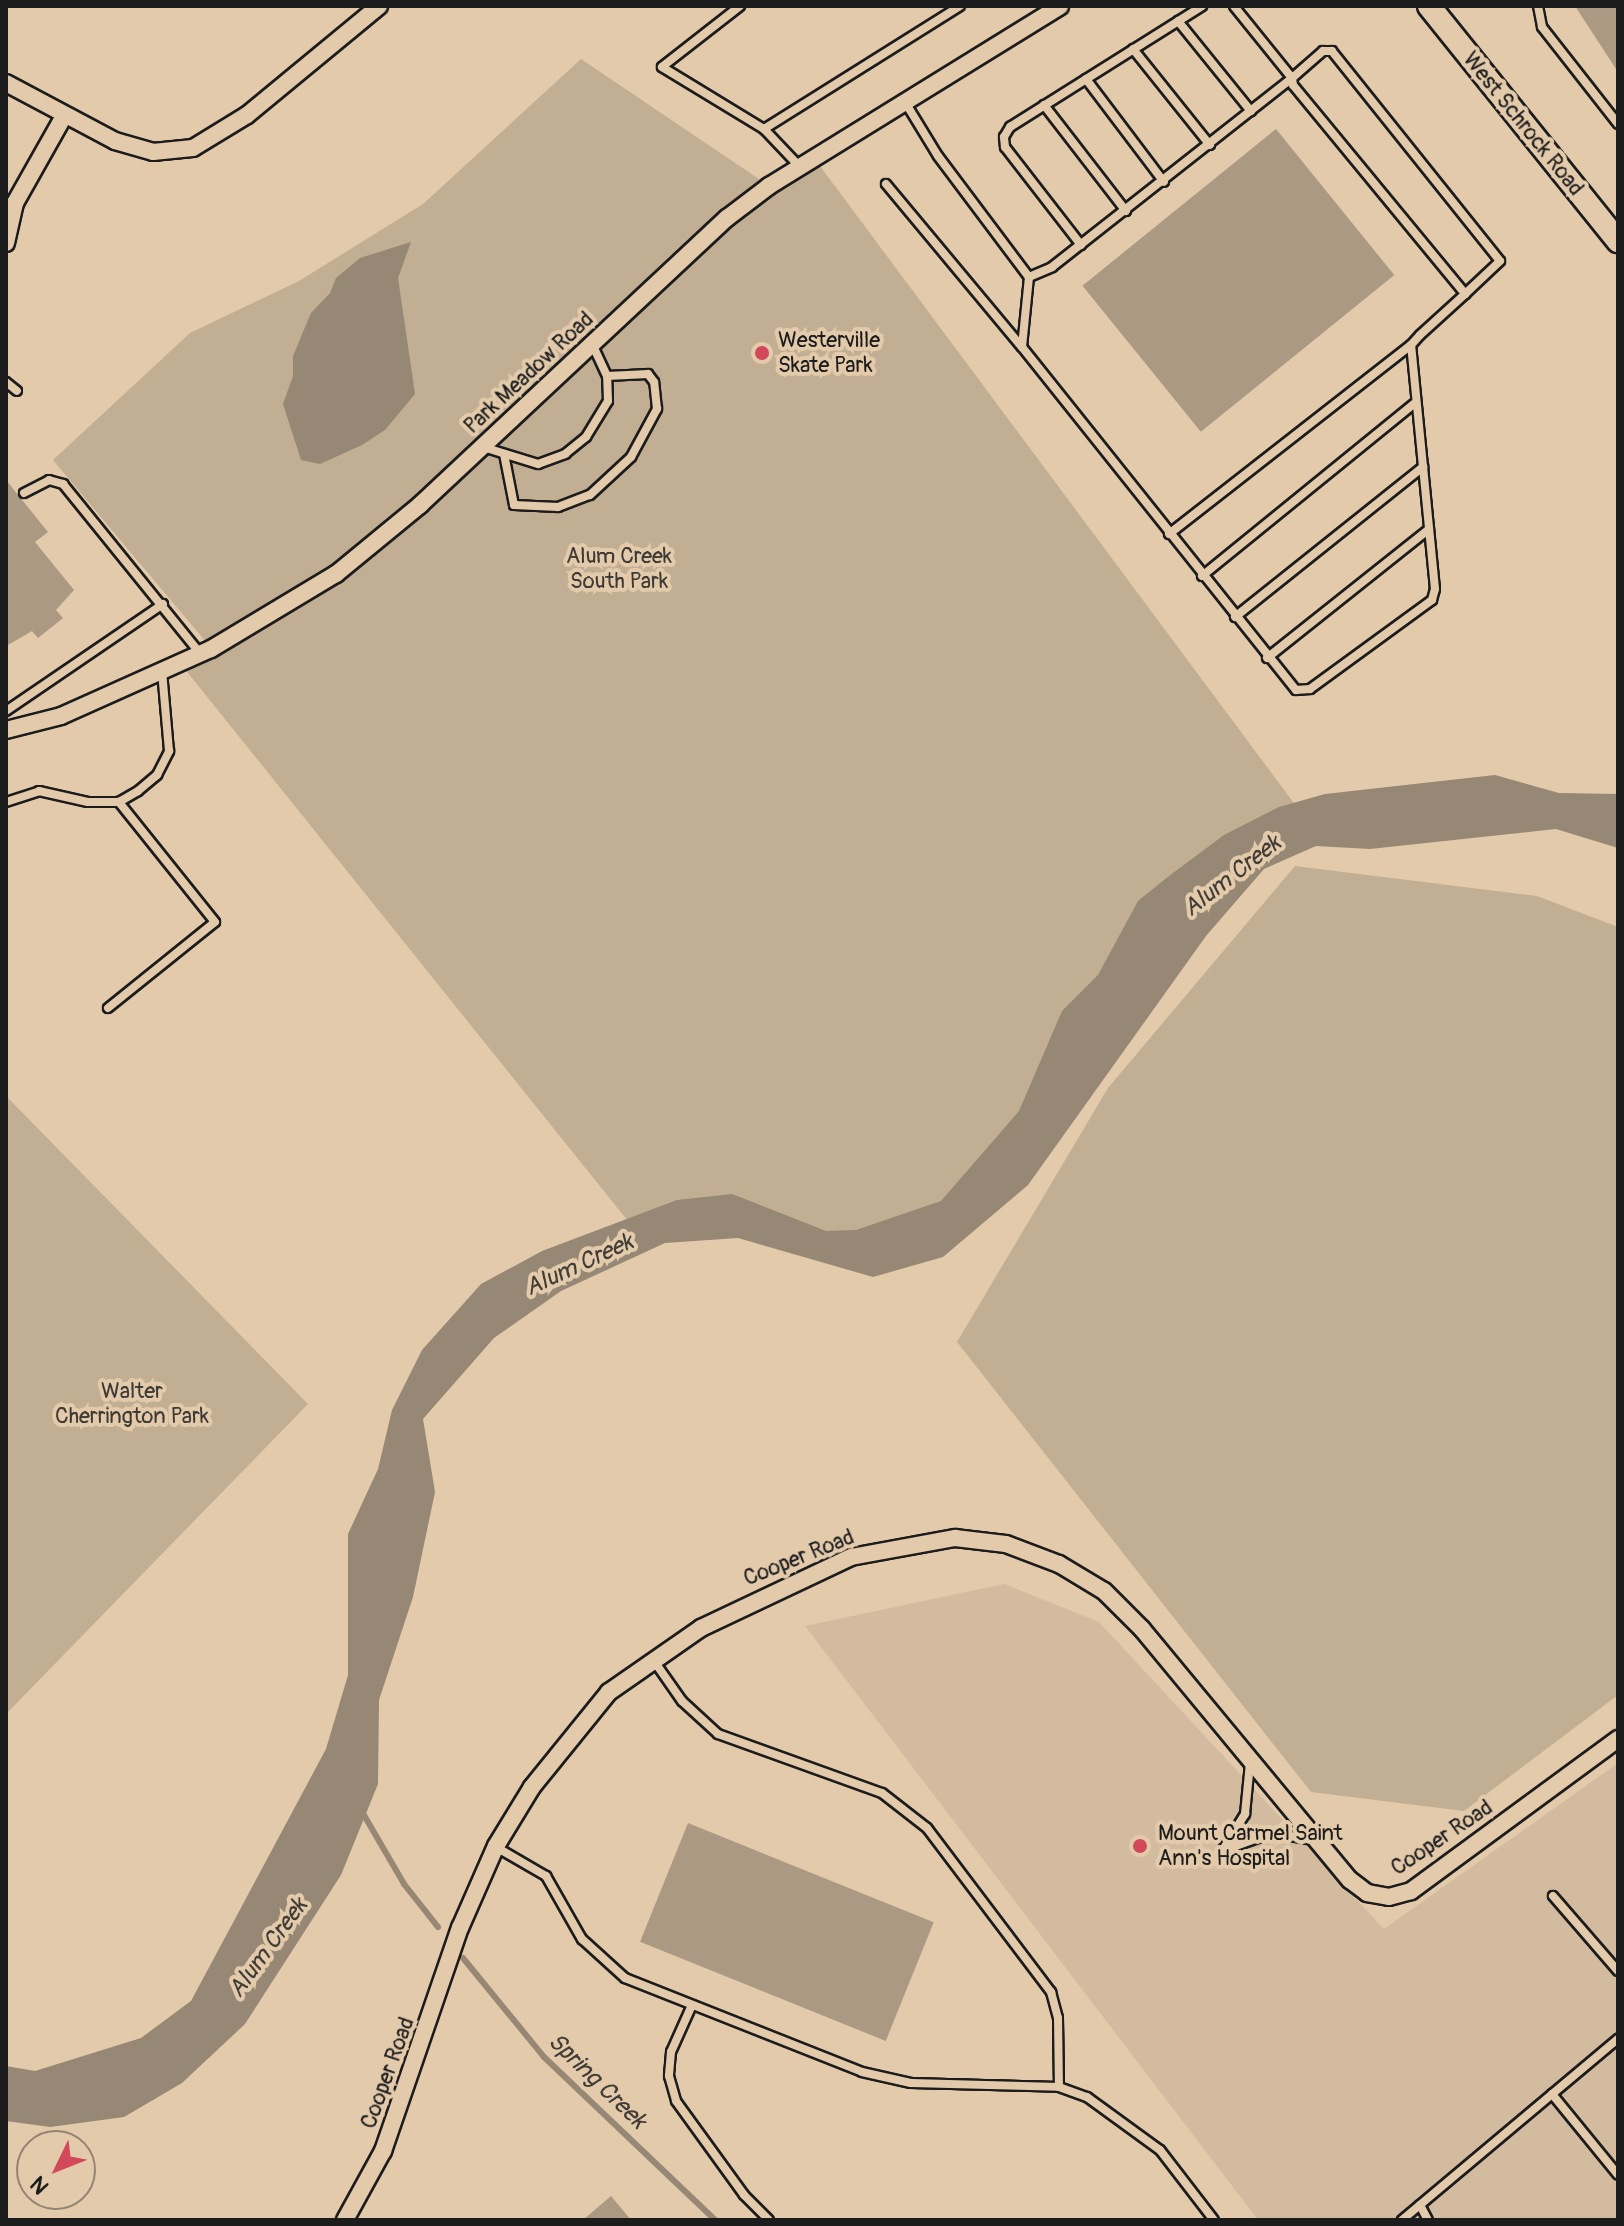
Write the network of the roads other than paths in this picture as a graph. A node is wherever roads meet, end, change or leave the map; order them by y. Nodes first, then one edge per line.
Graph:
1 (379, 6) edge
2 (740, 6) edge
3 (960, 6) edge
4 (1202, 6) edge
5 (1234, 6) edge
6 (1429, 6) edge
7 (1538, 6) edge
8 (1056, 7) edge
9 (1178, 21) junction
10 (1133, 49) junction
11 (1292, 78) junction
12 (1086, 79) junction
13 (6, 83) edge
14 (905, 101) junction
15 (1044, 105) junction
16 (1251, 111) junction
17 (64, 116) junction
18 (1618, 124) edge
19 (764, 129) junction
20 (1210, 145) junction
21 (800, 167) junction
22 (1164, 182) junction
23 (886, 184) dead end
24 (1126, 211) junction
25 (1618, 241) edge
26 (6, 243) edge
27 (1081, 245) junction
28 (1029, 277) junction
29 (1465, 294) junction
30 (592, 344) junction
31 (1411, 345) junction
32 (1022, 347) junction
33 (607, 376) junction
34 (6, 382) edge
35 (17, 391) dead end
36 (1414, 404) junction
37 (482, 447) junction
38 (504, 454) junction
39 (1423, 467) junction
40 (24, 493) dead end
41 (1429, 529) junction
42 (1169, 534) junction
43 (1202, 576) junction
44 (163, 604) junction
45 (1235, 617) junction
46 (201, 653) junction
47 (1267, 658) junction
48 (162, 671) junction
49 (6, 711) edge
50 (6, 730) edge
51 (6, 802) edge
52 (119, 802) junction
53 (108, 1008) dead end
54 (654, 1661) junction
55 (1618, 1739) edge
56 (1250, 1759) junction
57 (1318, 1841) junction
58 (496, 1846) junction
59 (1553, 1896) dead end
60 (1618, 1971) edge
61 (692, 2005) junction
62 (1618, 2039) edge
63 (1059, 2087) junction
64 (1552, 2094) junction
65 (1618, 2175) edge
66 (1420, 2205) junction
67 (345, 2220) edge
68 (769, 2220) edge
69 (1214, 2220) edge
70 (1402, 2220) edge
71 (1428, 2220) edge

1 - 17 street
2 - 19 lane
3 - 19 lane
4 - 9 lane
5 - 11 lane
6 - 25 main road, West Schrock Road
7 - 18 lane
8 - 14 street, Park Meadow Road
9 - 10 lane
9 - 16 lane
10 - 12 lane
10 - 20 lane
11 - 16 lane
11 - 29 lane
11 - 29 lane
12 - 15 lane
12 - 22 lane
13 - 17 street
14 - 21 street, Park Meadow Road
14 - 28 lane
15 - 24 lane
15 - 27 lane
16 - 20 lane
17 - 26 street
19 - 21 lane
20 - 22 lane
21 - 30 street, Park Meadow Road
22 - 24 lane
23 - 32 lane
24 - 27 lane
27 - 28 lane
28 - 32 lane
29 - 31 lane
30 - 33 lane
30 - 37 street, Park Meadow Road
31 - 36 lane
31 - 42 lane
32 - 42 lane
33 - 38 lane
33 - 38 lane
34 - 35 lane
36 - 39 lane
36 - 43 lane
37 - 38 lane
37 - 46 street, Park Meadow Road
39 - 41 lane
39 - 45 lane
40 - 44 lane
41 - 47 lane
41 - 47 lane
42 - 43 lane
43 - 45 lane
44 - 46 lane
44 - 49 lane
45 - 47 lane
46 - 48 street, Park Meadow Road
48 - 50 street, Park Meadow Road
48 - 52 lane
51 - 52 lane
52 - 53 lane
54 - 56 street, Cooper Road
54 - 58 street, Cooper Road
54 - 63 lane
55 - 57 street, Cooper Road
56 - 57 street, Cooper Road
56 - 57 lane
58 - 61 lane
58 - 67 street, Cooper Road
59 - 60 lane
61 - 63 lane
61 - 68 lane
62 - 64 lane
63 - 69 lane
64 - 65 lane
64 - 66 lane
66 - 70 lane
66 - 71 lane

